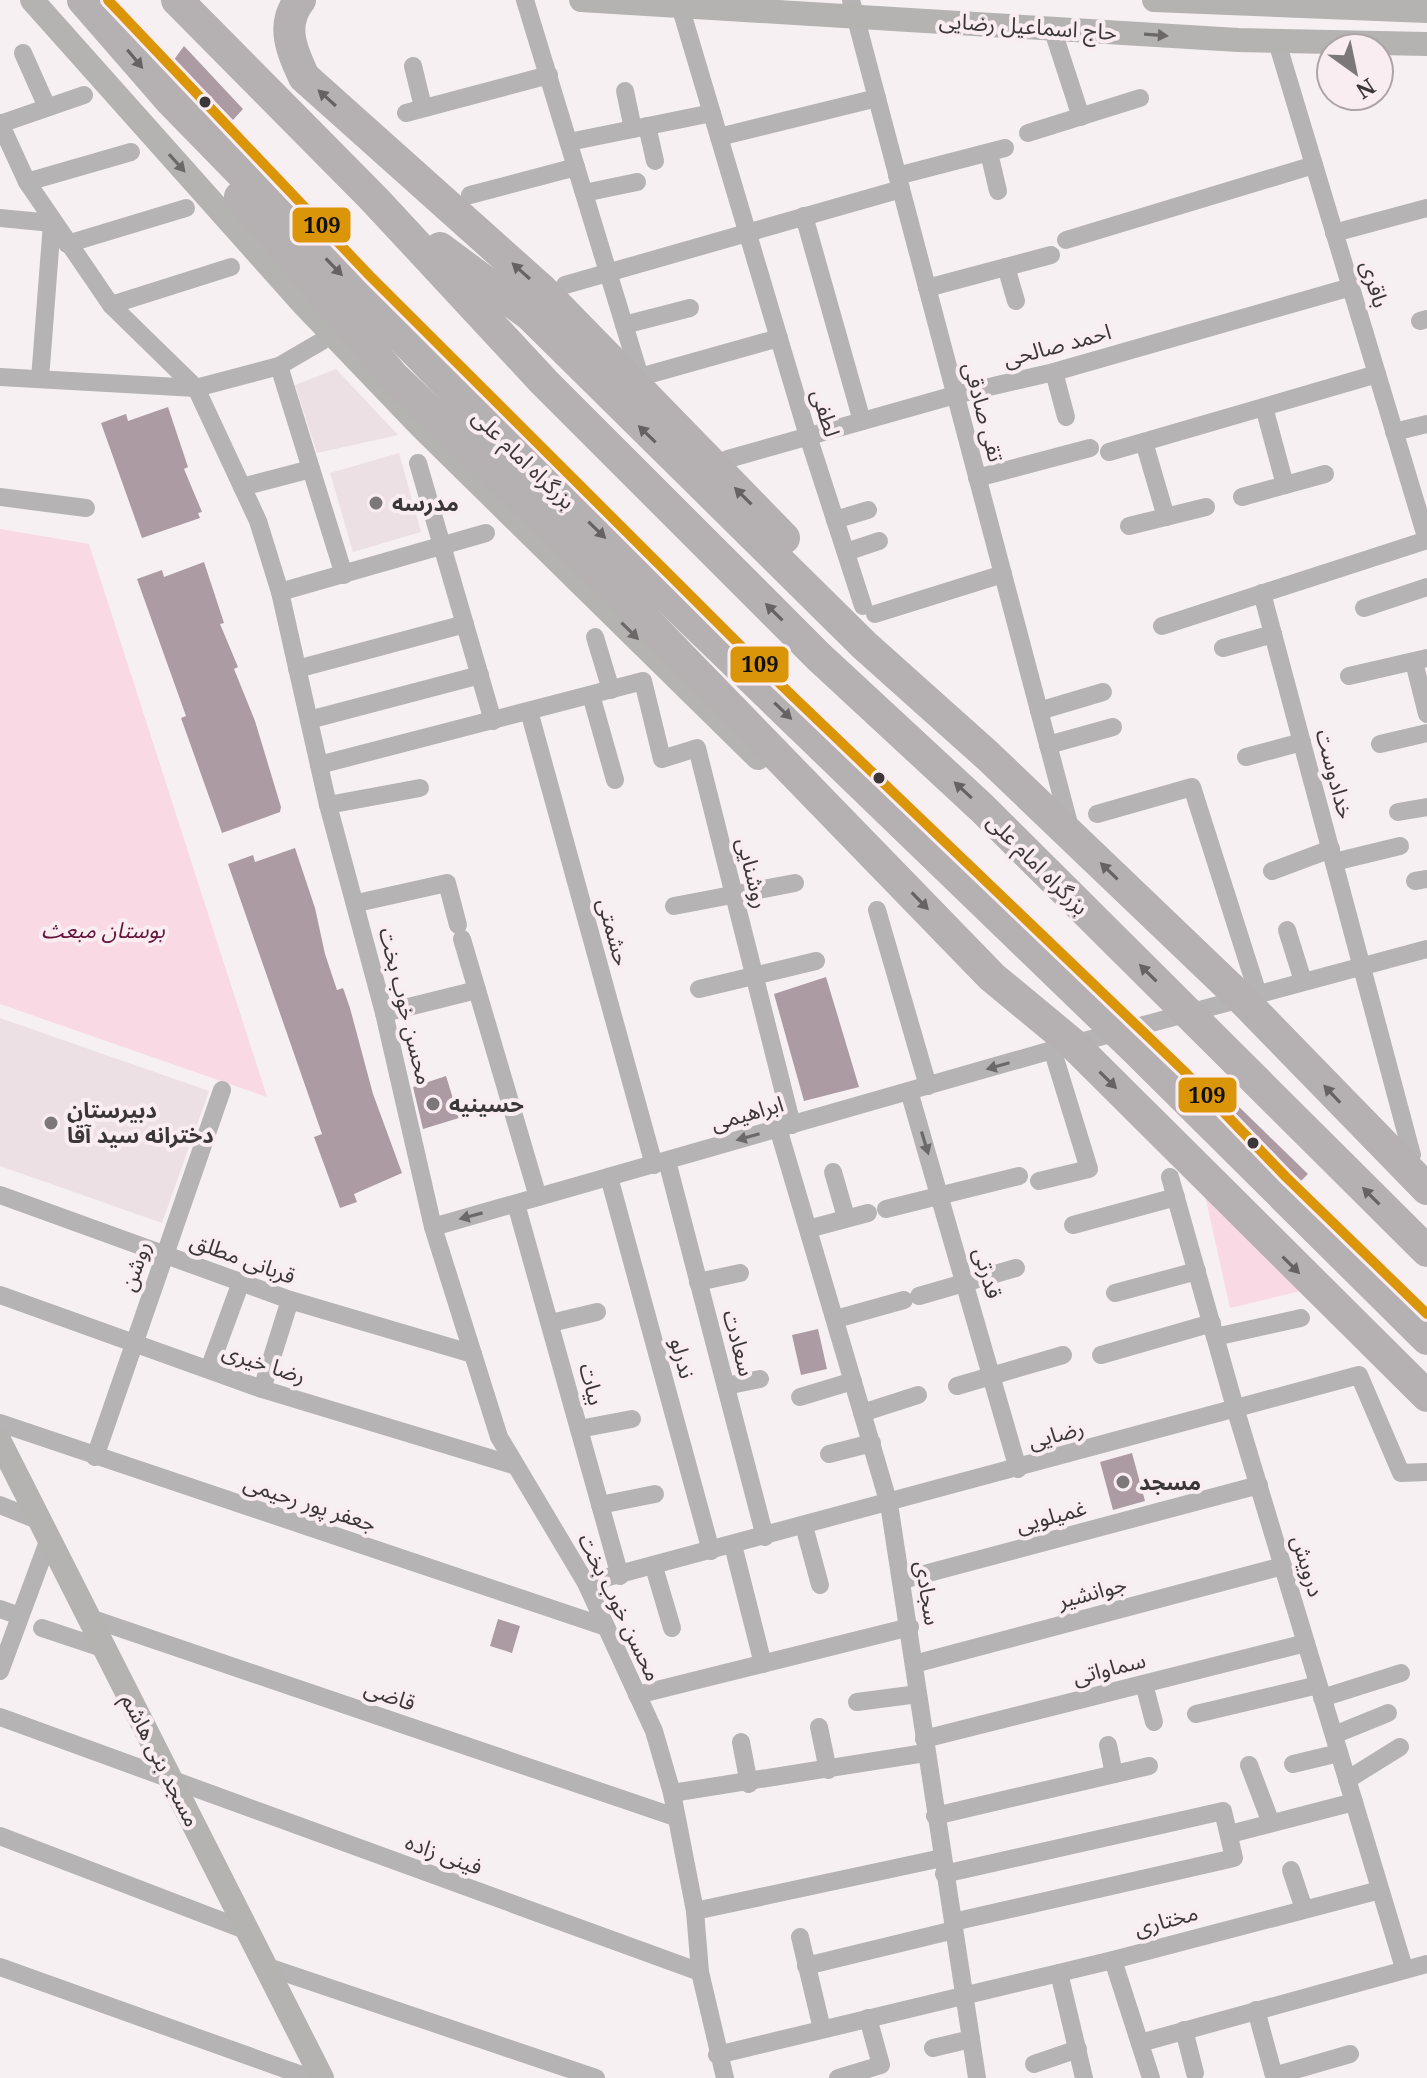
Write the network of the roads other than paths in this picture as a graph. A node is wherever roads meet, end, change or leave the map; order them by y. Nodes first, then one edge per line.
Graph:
1 (32, 0) edge
2 (83, 0) edge
3 (177, 0) edge
4 (300, 0) edge
5 (525, 0) edge
6 (581, 0) edge
7 (1154, 0) edge
8 (1291, 0) edge
9 (1228, 2) edge
10 (680, 6) junction
11 (1267, 6) junction
12 (853, 8) edge
13 (1427, 11) edge
14 (1052, 28) junction
15 (1277, 42) junction
16 (1427, 44) edge
17 (23, 53) dead end
18 (413, 66) dead end
19 (549, 75) junction
20 (625, 91) dead end
21 (84, 95) dead end
22 (877, 98) junction
23 (1140, 98) dead end
24 (170, 100) junction
25 (47, 107) junction
26 (712, 113) junction
27 (1081, 117) junction
28 (0, 123) edge
29 (640, 127) junction
30 (1028, 133) dead end
31 (719, 137) junction
32 (569, 142) junction
33 (131, 152) dead end
34 (655, 161) dead end
35 (1314, 165) junction
36 (576, 167) junction
37 (27, 182) junction
38 (637, 182) dead end
39 (899, 183) junction
40 (998, 191) dead end
41 (584, 193) junction
42 (470, 195) dead end
43 (374, 199) junction
44 (186, 208) dead end
45 (1427, 208) edge
46 (804, 216) junction
47 (0, 218) edge
48 (52, 223) junction
49 (747, 233) junction
50 (1334, 233) junction
51 (1066, 240) dead end
52 (67, 244) junction
53 (1051, 255) dead end
54 (231, 267) dead end
55 (1006, 267) junction
56 (607, 273) junction
57 (565, 285) dead end
58 (1351, 287) junction
59 (927, 288) junction
60 (1016, 301) dead end
61 (111, 305) junction
62 (690, 308) dead end
63 (624, 325) junction
64 (779, 338) junction
65 (322, 341) dead end
66 (279, 366) junction
67 (1054, 372) junction
68 (1377, 374) junction
69 (0, 377) edge
70 (40, 379) junction
71 (196, 388) junction
72 (955, 395) junction
73 (1264, 407) junction
74 (1066, 417) dead end
75 (862, 421) junction
76 (1427, 424) edge
77 (1394, 432) junction
78 (808, 436) junction
79 (1144, 442) junction
80 (1090, 448) dead end
81 (1109, 452) dead end
82 (728, 459) dead end
83 (418, 463) dead end
84 (311, 469) junction
85 (1325, 474) dead end
86 (977, 478) junction
87 (1285, 485) junction
88 (242, 487) junction
89 (0, 497) edge
90 (1242, 497) dead end
91 (1206, 507) dead end
92 (86, 508) dead end
93 (868, 510) dead end
94 (1166, 517) junction
95 (835, 520) junction
96 (1129, 526) dead end
97 (486, 533) dead end
98 (879, 541) dead end
99 (1425, 541) edge
100 (442, 546) junction
101 (846, 552) junction
102 (1427, 561) edge
103 (1003, 574) junction
104 (344, 575) junction
105 (1427, 587) edge
106 (280, 592) junction
107 (1262, 593) junction
108 (1364, 608) dead end
109 (465, 624) junction
110 (1162, 626) dead end
111 (1273, 634) junction
112 (595, 637) dead end
113 (1223, 648) dead end
114 (1420, 660) edge
115 (297, 669) junction
116 (480, 675) junction
117 (1349, 676) dead end
118 (611, 690) junction
119 (1103, 692) dead end
120 (591, 695) junction
121 (529, 711) junction
122 (1039, 711) junction
123 (1427, 714) edge
124 (309, 720) junction
125 (493, 721) junction
126 (1113, 727) dead end
127 (1427, 733) edge
128 (1302, 742) junction
129 (1380, 744) dead end
130 (1048, 745) junction
131 (988, 756) junction
132 (1246, 757) dead end
133 (319, 765) junction
134 (615, 780) dead end
135 (420, 788) dead end
136 (328, 805) junction
137 (1427, 807) edge
138 (1398, 812) dead end
139 (1097, 814) dead end
140 (1068, 820) dead end
141 (866, 845) junction
142 (1400, 846) dead end
143 (1332, 856) junction
144 (1272, 871) dead end
145 (795, 883) dead end
146 (733, 895) junction
147 (357, 903) junction
148 (674, 906) dead end
149 (877, 910) dead end
150 (1287, 930) dead end
151 (1427, 949) edge
152 (816, 961) dead end
153 (1362, 966) junction
154 (754, 976) junction
155 (1303, 981) junction
156 (699, 989) dead end
157 (477, 990) junction
158 (1249, 996) junction
159 (384, 1013) junction
160 (1063, 1048) junction
161 (919, 1088) junction
162 (222, 1090) dead end
163 (785, 1126) junction
164 (1412, 1155) dead end
165 (660, 1163) junction
166 (833, 1172) dead end
167 (1019, 1176) dead end
168 (609, 1177) junction
169 (1170, 1177) dead end
170 (1039, 1181) dead end
171 (1427, 1189) edge
172 (0, 1195) edge
173 (941, 1195) junction
174 (538, 1197) junction
175 (1176, 1197) junction
176 (516, 1204) junction
177 (846, 1217) junction
178 (1073, 1225) dead end
179 (433, 1227) junction
180 (808, 1229) junction
181 (1427, 1251) edge
182 (165, 1255) junction
183 (1016, 1268) dead end
184 (1197, 1271) junction
185 (740, 1273) dead end
186 (965, 1281) junction
187 (241, 1282) junction
188 (698, 1282) junction
189 (1115, 1293) dead end
190 (0, 1295) edge
191 (290, 1300) junction
192 (597, 1312) dead end
193 (1301, 1318) dead end
194 (836, 1319) junction
195 (551, 1323) junction
196 (1214, 1330) junction
197 (1427, 1339) edge
198 (134, 1343) junction
199 (473, 1354) junction
200 (1063, 1355) dead end
201 (1101, 1355) dead end
202 (209, 1369) junction
203 (992, 1377) junction
204 (760, 1379) dead end
205 (853, 1381) junction
206 (726, 1386) junction
207 (957, 1386) dead end
208 (262, 1389) junction
209 (918, 1395) dead end
210 (1427, 1396) edge
211 (800, 1397) dead end
212 (1236, 1411) junction
213 (862, 1413) junction
214 (632, 1419) dead end
215 (0, 1423) edge
216 (579, 1429) junction
217 (0, 1442) edge
218 (872, 1443) junction
219 (829, 1454) dead end
220 (95, 1457) junction
221 (516, 1466) junction
222 (1018, 1469) junction
223 (1427, 1472) edge
224 (1259, 1485) junction
225 (655, 1494) dead end
226 (889, 1504) junction
227 (0, 1505) edge
228 (600, 1505) junction
229 (804, 1526) junction
230 (44, 1530) junction
231 (765, 1537) junction
232 (733, 1545) junction
233 (711, 1551) junction
234 (1283, 1566) junction
235 (654, 1567) junction
236 (620, 1576) junction
237 (902, 1580) junction
238 (586, 1583) junction
239 (820, 1585) dead end
240 (0, 1609) edge
241 (20, 1616) junction
242 (90, 1618) junction
243 (606, 1627) junction
244 (910, 1627) junction
245 (42, 1628) dead end
246 (672, 1628) dead end
247 (1306, 1643) junction
248 (105, 1649) junction
249 (763, 1664) junction
250 (914, 1664) junction
251 (0, 1671) edge
252 (1401, 1673) dead end
253 (1144, 1684) junction
254 (1320, 1691) junction
255 (918, 1694) junction
256 (637, 1695) junction
257 (857, 1702) dead end
258 (1388, 1713) dead end
259 (1196, 1714) dead end
260 (0, 1717) edge
261 (1154, 1722) dead end
262 (819, 1727) dead end
263 (741, 1742) dead end
264 (1336, 1744) junction
265 (1108, 1745) dead end
266 (924, 1746) junction
267 (1400, 1747) dead end
268 (1293, 1764) dead end
269 (1249, 1765) dead end
270 (1149, 1766) dead end
271 (828, 1770) junction
272 (1114, 1774) junction
273 (1347, 1780) junction
274 (173, 1782) junction
275 (749, 1784) junction
276 (672, 1793) junction
277 (1354, 1802) junction
278 (935, 1816) junction
279 (675, 1817) junction
280 (1271, 1823) junction
281 (1230, 1834) junction
282 (0, 1836) edge
283 (943, 1866) junction
284 (1291, 1870) dead end
285 (1380, 1890) junction
286 (1304, 1909) junction
287 (695, 1911) junction
288 (953, 1926) junction
289 (248, 1931) junction
290 (800, 1937) dead end
291 (1113, 1960) junction
292 (1427, 1964) edge
293 (265, 1966) junction
294 (806, 1966) junction
295 (0, 1967) edge
296 (1404, 1968) junction
297 (700, 1972) junction
298 (1059, 1973) junction
299 (964, 1993) junction
300 (1256, 2010) junction
301 (868, 2018) junction
302 (822, 2029) junction
303 (1184, 2030) junction
304 (971, 2039) junction
305 (1146, 2041) junction
306 (933, 2048) dead end
307 (1078, 2049) junction
308 (1350, 2054) dead end
309 (717, 2055) junction
310 (1034, 2064) dead end
311 (882, 2071) edge
312 (1195, 2073) dead end
313 (310, 2078) edge
314 (322, 2078) edge
315 (596, 2078) edge
316 (725, 2078) edge
317 (838, 2078) edge
318 (977, 2078) edge
319 (1084, 2078) edge
320 (1151, 2078) edge
321 (1161, 2078) edge

1 -> 141 main road
2 -> 24 highway, بزرگراه امام علی
3 - 43 highway, بزرگراه امام علی
131 -> 4 highway
5 - 19 street
6 - 10 main road, حاج اسماعیل رضایی
7 - 9 main road
8 - 11 street
9 - 11 main road
10 - 12 main road, حاج اسماعیل رضایی
10 - 26 street, لطفی
11 - 13 main road
12 - 14 main road, حاج اسماعیل رضایی
12 - 22 street, تقی صادقی
14 -> 15 main road, حاج اسماعیل رضایی
14 - 27 street
15 - 16 main road, حاج اسماعیل رضایی
15 - 35 street, باقری
17 - 25 street
18 - 19 street
19 - 32 street
20 - 29 street
21 - 25 street
22 - 31 street
22 - 39 street, تقی صادقی
23 - 27 street
24 - 141 highway
24 -> 197 highway, بزرگراه امام علی
25 - 28 street
26 - 29 street
26 - 31 street, لطفی
27 - 30 street
28 - 37 street, محسن خوب بخت
29 - 32 street
29 - 34 street
31 - 49 street, لطفی
32 - 36 street
33 - 37 street
35 - 50 street, باقری
35 - 51 street
36 - 41 street
36 - 42 street
37 - 48 street, محسن خوب بخت
38 - 41 street
39 - 40 street
39 - 46 street
39 - 59 street, تقی صادقی
41 - 56 street
131 -> 43 highway
181 -> 43 highway, بزرگراه امام علی
44 - 52 street
45 - 50 street
46 - 49 street
46 - 75 street
47 - 48 street
48 - 52 street, محسن خوب بخت
48 - 70 street
49 - 56 street
49 - 64 street, لطفی
50 - 58 street, باقری
52 - 61 street, محسن خوب بخت
53 - 55 street
54 - 61 street
55 - 59 street
55 - 60 street
56 - 57 street
56 - 63 street
58 - 67 street, احمد صالحی
58 - 68 street, باقری
59 - 72 street, تقی صادقی
61 - 71 street, محسن خوب بخت
62 - 63 street
63 - 64 street
64 - 78 street, لطفی
65 - 66 street
66 - 71 street
66 - 84 street
67 - 72 street, احمد صالحی
67 - 74 street
68 - 73 street
68 - 77 street, باقری
69 - 70 street
70 - 71 street
71 - 88 street, محسن خوب بخت
72 - 75 street, احمد صالحی
72 - 86 street, تقی صادقی
73 - 79 street
73 - 87 street
75 - 78 street, احمد صالحی
76 - 77 street
77 - 99 street, باقری
78 - 82 street, احمد صالحی
78 - 95 street, لطفی
79 - 81 street
79 - 94 street
80 - 86 street
83 - 100 street
84 - 88 street
84 - 104 street
85 - 87 street
86 - 103 street, تقی صادقی
87 - 90 street
88 - 106 street, محسن خوب بخت
89 - 92 street
91 - 94 street
93 - 95 street
94 - 96 street
95 - 101 street, لطفی
97 - 100 street
98 - 101 street
99 - 102 street, باقری
99 - 107 street
100 - 104 street
100 - 109 street
101 - 103 street, لطفی
103 - 122 street, تقی صادقی
104 - 106 street
105 - 108 street
106 - 115 street, محسن خوب بخت
107 - 110 street
107 - 111 street, خدادوست
109 - 115 street
109 - 116 street
111 - 113 street
111 - 128 street, خدادوست
112 - 118 street
114 - 117 street
114 - 123 street
115 - 124 street, محسن خوب بخت
116 - 124 street
116 - 125 street
118 - 120 street
118 - 146 street, روشنایی
119 - 122 street
120 - 121 street
120 - 134 street
121 - 125 street
121 - 165 street, حشمتی
122 - 130 street, تقی صادقی
124 - 133 street, محسن خوب بخت
125 - 133 street
126 - 130 street
127 - 129 street
128 - 132 street
128 - 143 street, خدادوست
130 - 140 street, تقی صادقی
158 -> 131 highway
133 - 136 street, محسن خوب بخت
135 - 136 street
136 - 147 street, محسن خوب بخت
137 - 138 street
139 - 158 street
141 -> 160 highway
142 - 143 street
143 - 144 street
143 - 153 street, خدادوست
145 - 146 street
146 - 148 street
146 - 154 street, روشنایی
147 - 157 street
147 - 159 street, محسن خوب بخت
149 - 161 street, قدرتی
150 - 155 street
151 - 153 street
152 - 154 street
153 - 155 street
153 - 164 street, خدادوست
154 - 156 street
154 - 163 street, روشنایی
155 - 158 street
157 - 159 street
157 - 174 street
158 - 160 street, ابراهیمی
171 -> 158 highway
159 - 179 street, محسن خوب بخت
160 -> 161 street, ابراهیمی
160 - 170 street
160 -> 210 highway
161 - 163 street, ابراهیمی
161 -> 173 street, قدرتی
162 - 182 street, روشن
163 -> 165 street, ابراهیمی
163 - 180 street, سجادی
165 - 168 street, ابراهیمی
165 - 188 street, سعادت
166 - 177 street
167 - 173 street
168 - 174 street, ابراهیمی
168 - 233 street, ندرلو
169 - 175 street, درویش
172 - 182 street, قربانی مطلق
173 - 177 street
173 - 186 street, قدرتی
174 - 176 street, ابراهیمی
175 - 178 street
175 - 184 street, درویش
176 -> 179 street, ابراهیمی
176 - 195 street, بیات
177 - 180 street
179 - 199 street, محسن خوب بخت
180 - 194 street, سجادی
182 - 187 street, قربانی مطلق
182 - 198 street, روشن
183 - 186 street
184 - 189 street
184 - 196 street, درویش
185 - 188 street
186 - 194 street
186 - 203 street, قدرتی
187 - 191 street, قربانی مطلق
187 - 202 street
188 - 206 street, سعادت
190 - 198 street, رضا خیری
191 - 199 street, قربانی مطلق
191 - 208 street
192 - 195 street
193 - 196 street
194 - 205 street, سجادی
195 - 216 street, بیات
196 - 201 street
196 - 212 street, درویش
198 - 202 street, رضا خیری
198 - 220 street, روشن
199 - 221 street, محسن خوب بخت
200 - 203 street
202 - 208 street, رضا خیری
203 - 207 street
203 - 222 street, قدرتی
204 - 206 street
205 - 211 street
205 - 213 street, سجادی
206 - 231 street, سعادت
208 - 221 street, رضا خیری
209 - 213 street
212 - 222 street, رضایی
212 - 223 street, رضایی
212 - 224 street, درویش
213 - 218 street, سجادی
214 - 216 street
215 - 220 street, جعفر پور رحیمی
216 - 228 street, بیات
217 - 230 main road, مسجد بنی هاشم
218 - 219 street
218 - 226 street, سجادی
220 - 243 street, جعفر پور رحیمی
221 - 238 street, محسن خوب بخت
222 - 226 street, رضایی
224 - 234 street, درویش
224 - 237 street, غمیلویی
225 - 228 street
226 - 229 street, رضایی
226 - 237 street, سجادی
227 - 230 street
228 - 236 street, بیات
229 - 231 street, رضایی
229 - 239 street
230 - 241 street
230 - 242 main road, مسجد بنی هاشم
231 - 232 street, رضایی
232 - 233 street, رضایی
232 - 249 street
233 - 235 street, رضایی
234 - 247 street, درویش
234 - 250 street, جوانشیر
235 - 236 street, رضایی
235 - 246 street
236 - 238 street, رضایی
237 - 244 street, سجادی
238 - 243 street, محسن خوب بخت
240 - 241 street
241 - 251 street
242 - 248 main road, مسجد بنی هاشم
242 - 279 street, قاضی
243 - 256 street, محسن خوب بخت
244 - 249 street
244 - 250 street, سجادی
245 - 248 street
247 - 253 street, سماواتی
247 - 254 street, درویش
248 - 274 main road, مسجد بنی هاشم
249 - 256 street
250 - 255 street, سجادی
252 - 254 street
253 - 261 street
253 - 266 street, سماواتی
254 - 259 street
254 - 264 street, درویش
255 - 257 street
255 - 266 street, سجادی
256 - 276 street, محسن خوب بخت
258 - 264 street
260 - 274 street, فینی زاده
262 - 271 street
263 - 275 street
264 - 268 street
264 - 273 street, درویش
265 - 272 street
266 - 271 street, سماواتی
266 - 278 street, سجادی
267 - 273 street
269 - 280 street
270 - 272 street
271 - 275 street, سماواتی
272 - 278 street
273 - 277 street, درویش
274 - 289 main road, مسجد بنی هاشم
274 - 297 street, فینی زاده
275 - 276 street, سماواتی
276 - 279 street, محسن خوب بخت
277 - 280 street
277 - 285 street, درویش
278 - 283 street, سجادی
279 - 287 street, محسن خوب بخت
280 - 281 street
281 - 283 street
281 - 288 street
282 - 289 street
283 - 287 street
283 - 288 street, سجادی
284 - 286 street
285 - 286 street, مختاری
285 - 296 street, درویش
286 - 291 street, مختاری
287 - 297 street, محسن خوب بخت
288 - 294 street
288 - 299 street, سجادی
289 - 293 main road, مسجد بنی هاشم
290 - 294 street
291 - 298 street, مختاری
291 - 305 street
292 - 296 street
293 - 314 main road, مسجد بنی هاشم
293 - 315 street
294 - 302 street
295 - 313 street
296 - 300 street
297 - 309 street, محسن خوب بخت
298 - 299 street, مختاری
298 - 307 street
299 - 301 street, مختاری
299 - 304 street, سجادی
300 - 303 street
300 - 308 street
301 - 302 street, مختاری
301 - 311 street
302 - 309 street, مختاری
303 - 305 street
303 - 312 street
304 - 306 street
304 - 318 street, سجادی
305 - 320 street
305 - 321 street
307 - 310 street
307 - 319 street
309 - 316 street, محسن خوب بخت
311 - 317 street

